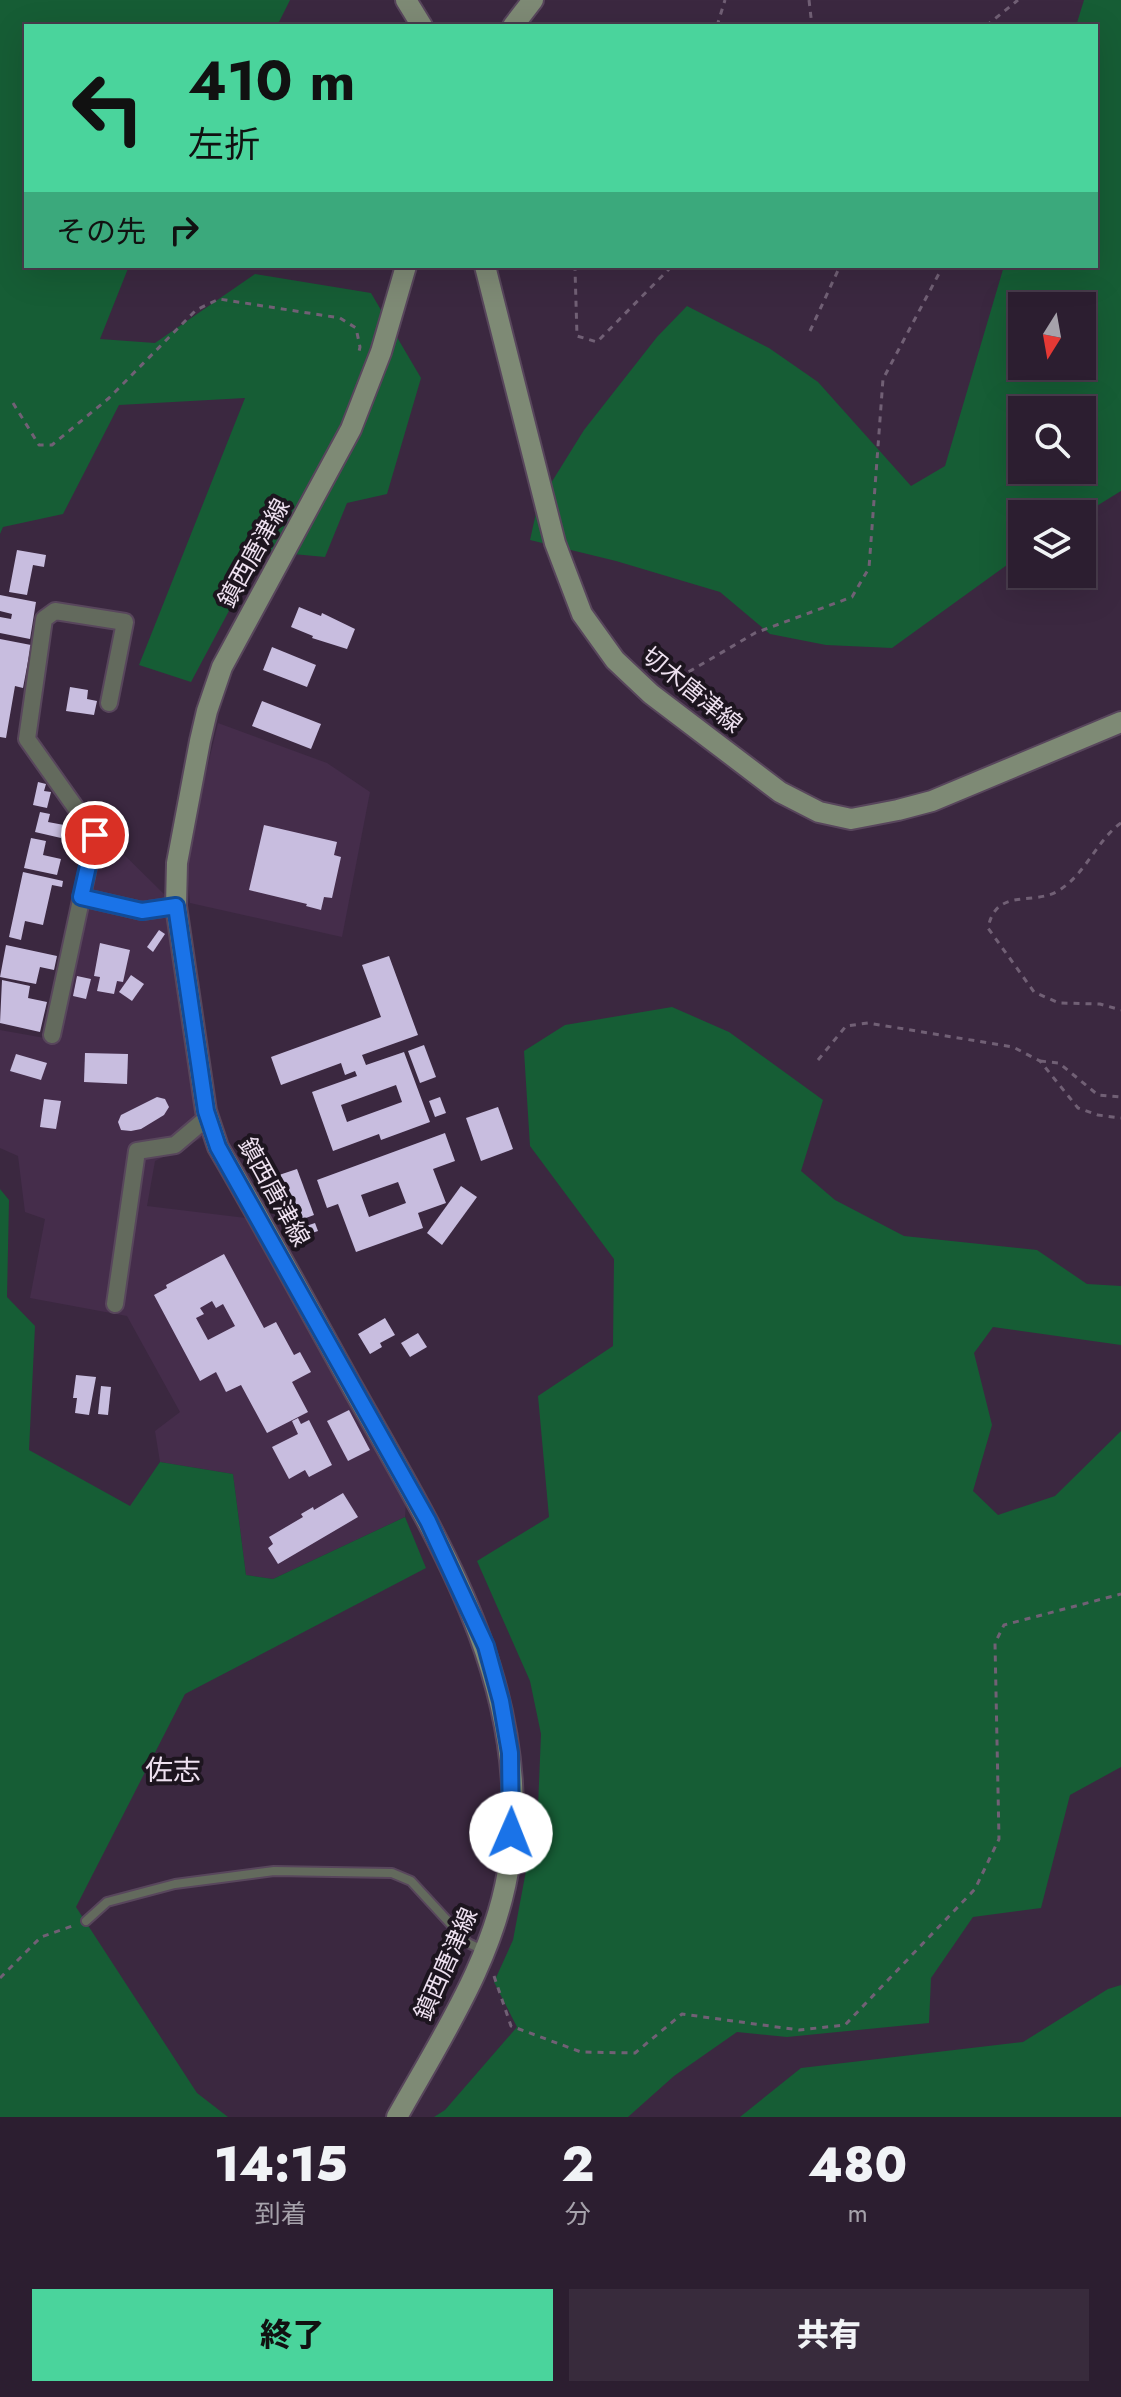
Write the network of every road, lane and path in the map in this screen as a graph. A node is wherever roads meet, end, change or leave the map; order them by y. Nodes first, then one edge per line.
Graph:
1 (406, 0) edge
2 (533, 0) edge
3 (725, 0) edge
4 (809, 0) edge
5 (1018, 0) edge
6 (421, 24) edge
7 (515, 24) edge
8 (718, 24) edge
9 (812, 24) edge
10 (988, 24) edge
11 (405, 268) edge
12 (486, 268) edge
13 (574, 268) edge
14 (670, 268) edge
15 (839, 268) edge
16 (942, 268) edge
17 (810, 331) dead end
18 (357, 360) dead end
19 (13, 403) dead end
20 (651, 694) junction
21 (109, 703) dead end
22 (1121, 722) edge
23 (1121, 823) edge
24 (81, 897) junction
25 (176, 906) junction
26 (1121, 1010) edge
27 (52, 1035) dead end
28 (818, 1060) dead end
29 (1040, 1061) junction
30 (1121, 1097) edge
31 (208, 1117) junction
32 (1121, 1118) edge
33 (115, 1304) dead end
34 (1121, 1594) edge
35 (86, 1921) joint
36 (486, 1951) junction
37 (0, 1978) edge
38 (397, 2117) edge

1 - 6 main road
2 - 7 main road
3 - 8 path
4 - 9 path
5 - 10 path
11 - 25 main road, 鎮西唐津線
12 - 20 main road, 切木唐津線
13 - 14 path
15 - 17 path
16 - 20 path
18 - 19 path
20 - 22 main road, 切木唐津線
21 - 24 street
23 - 26 path
24 - 25 street
24 - 27 street
25 - 31 main road, 鎮西唐津線
28 - 29 path
29 - 30 path
29 - 32 path
31 - 33 street
31 - 36 main road, 鎮西唐津線
34 - 36 path
35 - 36 lane
35 - 37 path
36 - 38 main road, 鎮西唐津線

